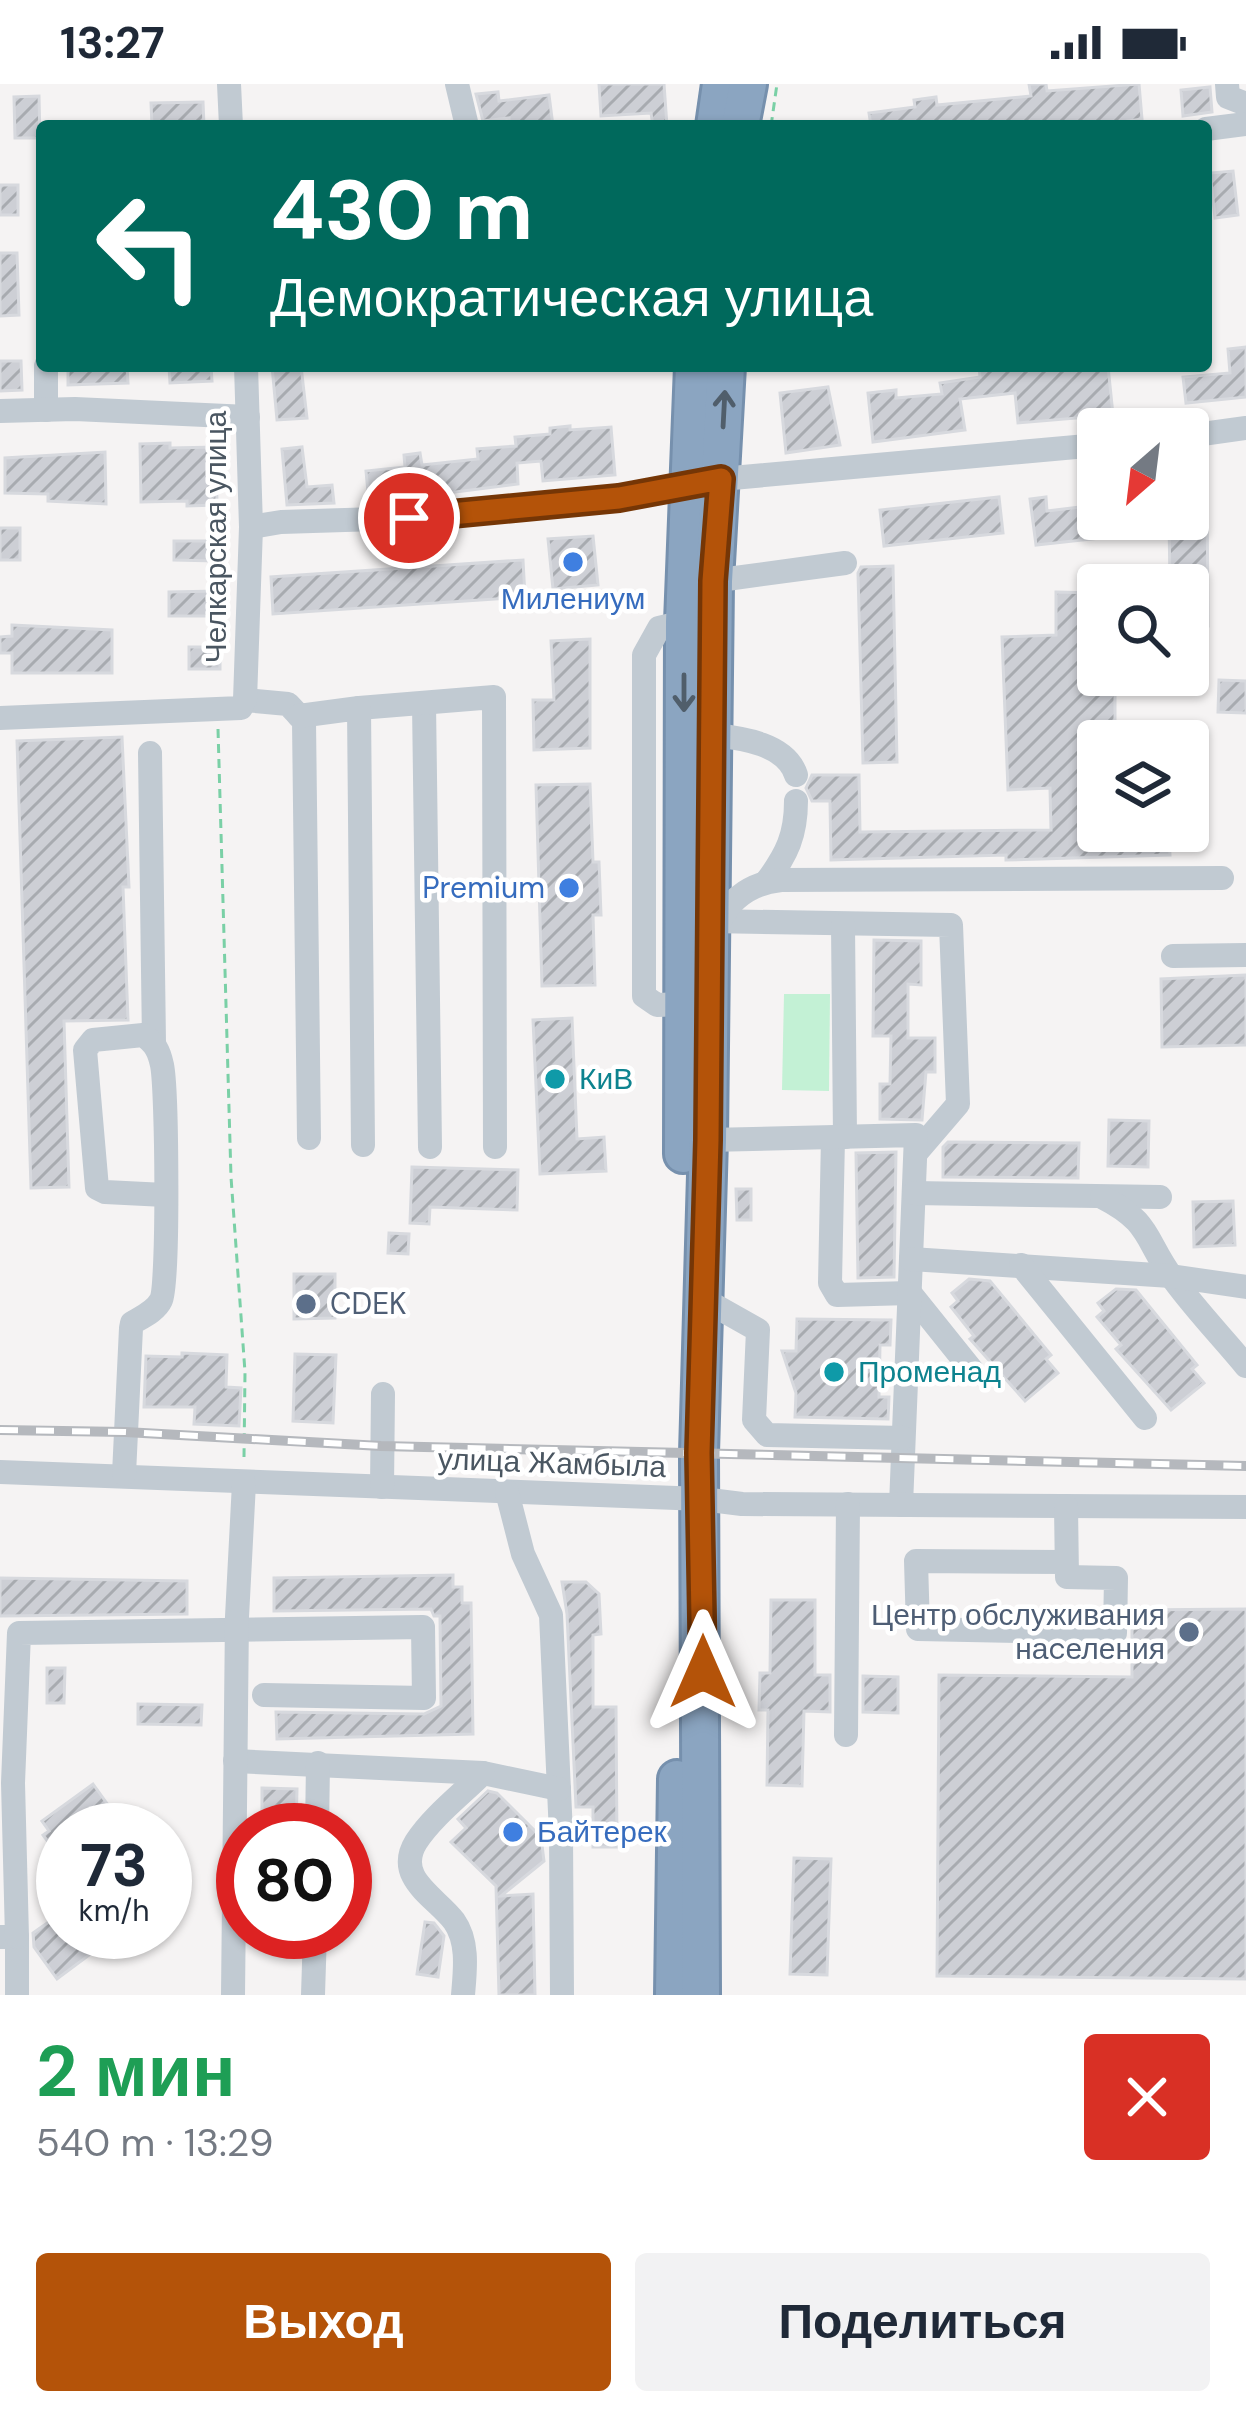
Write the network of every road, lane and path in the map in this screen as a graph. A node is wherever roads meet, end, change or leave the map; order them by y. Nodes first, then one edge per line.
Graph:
1 (229, 84) edge
2 (457, 84) edge
3 (721, 84) edge
4 (748, 84) edge
5 (777, 84) edge
6 (1227, 84) edge
7 (1246, 104) edge
8 (231, 120) edge
9 (466, 120) edge
10 (716, 120) edge
11 (741, 120) edge
12 (772, 120) edge
13 (1246, 124) edge
14 (1212, 128) edge
15 (46, 372) edge
16 (246, 372) edge
17 (695, 372) edge
18 (725, 372) edge
19 (46, 410) junction
20 (0, 411) edge
21 (248, 417) junction
22 (1246, 428) edge
23 (1209, 433) edge
24 (1077, 447) edge
25 (705, 482) junction
26 (251, 527) junction
27 (845, 563) dead end
28 (700, 583) junction
29 (424, 703) junction
30 (234, 706) junction
31 (359, 708) junction
32 (299, 716) junction
33 (0, 718) edge
34 (714, 735) junction
35 (150, 753) dead end
36 (1222, 878) dead end
37 (766, 881) junction
38 (715, 921) junction
39 (843, 925) junction
40 (1173, 956) dead end
41 (1246, 956) edge
42 (154, 1043) junction
43 (839, 1137) junction
44 (309, 1138) dead end
45 (708, 1140) junction
46 (363, 1145) dead end
47 (430, 1147) dead end
48 (495, 1147) dead end
49 (916, 1153) junction
50 (914, 1193) junction
51 (165, 1195) junction
52 (1098, 1196) junction
53 (1160, 1197) dead end
54 (911, 1259) junction
55 (1021, 1265) junction
56 (1171, 1276) junction
57 (1246, 1287) edge
58 (910, 1293) junction
59 (703, 1299) junction
60 (1246, 1366) edge
61 (976, 1374) dead end
62 (383, 1394) dead end
63 (1145, 1418) dead end
64 (903, 1438) junction
65 (0, 1472) edge
66 (124, 1474) junction
67 (244, 1483) junction
68 (382, 1487) junction
69 (507, 1492) junction
70 (690, 1498) junction
71 (848, 1504) junction
72 (901, 1505) junction
73 (1066, 1506) junction
74 (1246, 1507) edge
75 (1064, 1562) junction
76 (237, 1628) junction
77 (10, 1633) edge
78 (264, 1695) dead end
79 (846, 1735) dead end
80 (236, 1761) junction
81 (318, 1763) junction
82 (483, 1773) junction
83 (559, 1789) junction
84 (317, 1803) edge
85 (9, 1937) edge
86 (314, 1959) edge
87 (16, 1995) edge
88 (233, 1995) edge
89 (313, 1995) edge
90 (463, 1995) edge
91 (562, 1995) edge
92 (674, 1995) edge
93 (701, 1995) edge

1 - 8 street
2 - 9 street
3 - 10 highway
4 - 11 highway
5 - 12 path
6 - 7 street
13 - 14 street
15 - 19 street
16 - 21 street, Челкарская улица
17 - 25 highway
25 -> 18 highway
19 - 20 street
19 - 21 street
21 - 26 street, Челкарская улица
22 - 23 street
24 - 25 street
25 - 26 street
25 - 28 highway
26 - 30 street, Челкарская улица
27 - 28 street
28 - 34 highway
28 - 70 highway
29 - 31 street
29 - 47 street
29 - 48 street
30 - 32 street
30 - 33 street
30 - 67 path
31 - 32 street
31 - 46 street
32 - 44 street
34 - 37 street
34 - 38 highway
35 - 42 street
36 - 37 street
37 - 38 street
38 - 39 street
38 - 45 highway
39 - 43 street
39 - 49 street
40 - 41 street
42 - 51 street
42 - 51 street
43 - 45 street
43 - 49 street
43 - 58 street
45 - 59 highway
49 - 50 street
50 - 52 street
50 - 54 street
51 - 66 street
52 - 53 street
52 - 56 street
54 - 55 street
54 - 58 street
55 - 56 street
55 - 63 street
56 - 57 street
56 - 60 street
58 - 61 street
58 - 64 street
59 - 64 street
59 - 70 highway
62 - 68 street
64 - 72 street
65 - 66 street, улица Жамбыла
66 - 67 street, улица Жамбыла
67 - 68 street, улица Жамбыла
67 - 76 street
68 - 69 street, улица Жамбыла
69 - 70 street, улица Жамбыла
69 - 83 street
70 - 71 street, улица Жамбыла
70 - 92 highway
70 - 93 highway
71 - 72 street, улица Жамбыла
71 - 79 street
72 - 73 street, улица Жамбыла
73 - 74 street, улица Жамбыла
73 - 75 street
75 - 75 street
76 - 77 street
76 - 78 street
76 - 80 street
77 - 85 street
80 - 81 street
80 - 88 street
81 - 82 street
81 - 84 street
82 - 83 street
82 - 90 street
83 - 91 street
85 - 87 street
86 - 89 street

